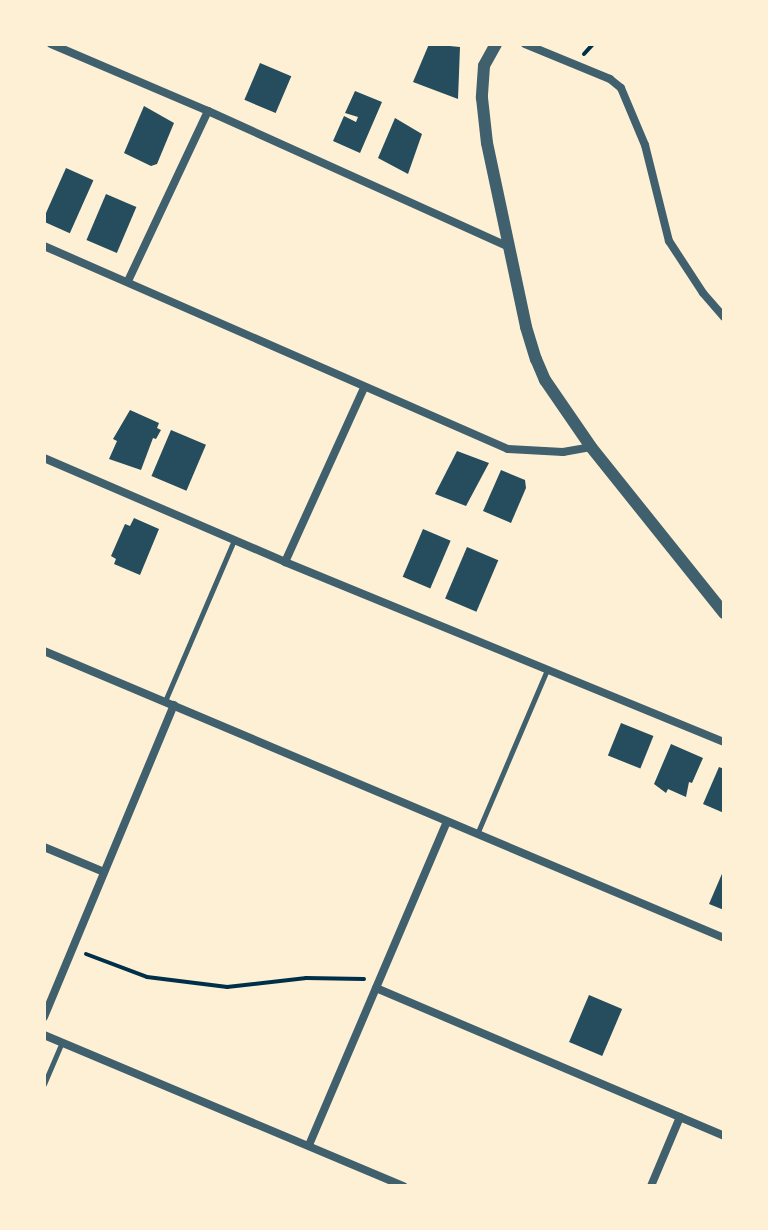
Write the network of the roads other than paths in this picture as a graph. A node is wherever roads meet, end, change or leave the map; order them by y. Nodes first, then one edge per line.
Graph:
1 (51, 44) edge
2 (496, 44) edge
3 (525, 44) edge
4 (208, 111) junction
5 (44, 246) edge
6 (510, 248) junction
7 (128, 281) junction
8 (724, 317) edge
9 (364, 388) junction
10 (591, 447) junction
11 (44, 458) edge
12 (234, 540) junction
13 (285, 562) junction
14 (724, 613) edge
15 (44, 651) edge
16 (547, 669) junction
17 (170, 703) junction
18 (724, 742) edge
19 (447, 822) junction
20 (477, 835) junction
21 (44, 847) edge
22 (104, 872) junction
23 (724, 938) edge
24 (378, 984) junction
25 (44, 1017) edge
26 (44, 1035) edge
27 (62, 1042) junction
28 (44, 1084) edge
29 (680, 1117) junction
30 (724, 1136) edge
31 (309, 1145) junction
32 (402, 1186) edge
33 (651, 1186) edge

1 - 4 street
2 - 6 street
3 - 8 street
4 - 6 street
4 - 7 street
5 - 7 street
6 - 10 street
7 - 9 street
9 - 10 street
9 - 13 street
10 - 14 street
11 - 12 street
12 - 13 street
12 - 17 lane
13 - 16 street
15 - 17 street
16 - 18 street
16 - 20 lane
17 - 19 street
17 - 22 street
19 - 20 street
19 - 24 street
20 - 23 street
21 - 22 street
22 - 25 street
24 - 29 street
24 - 31 street
26 - 27 street
27 - 28 lane
27 - 31 street
29 - 30 street
29 - 33 street
31 - 32 street

